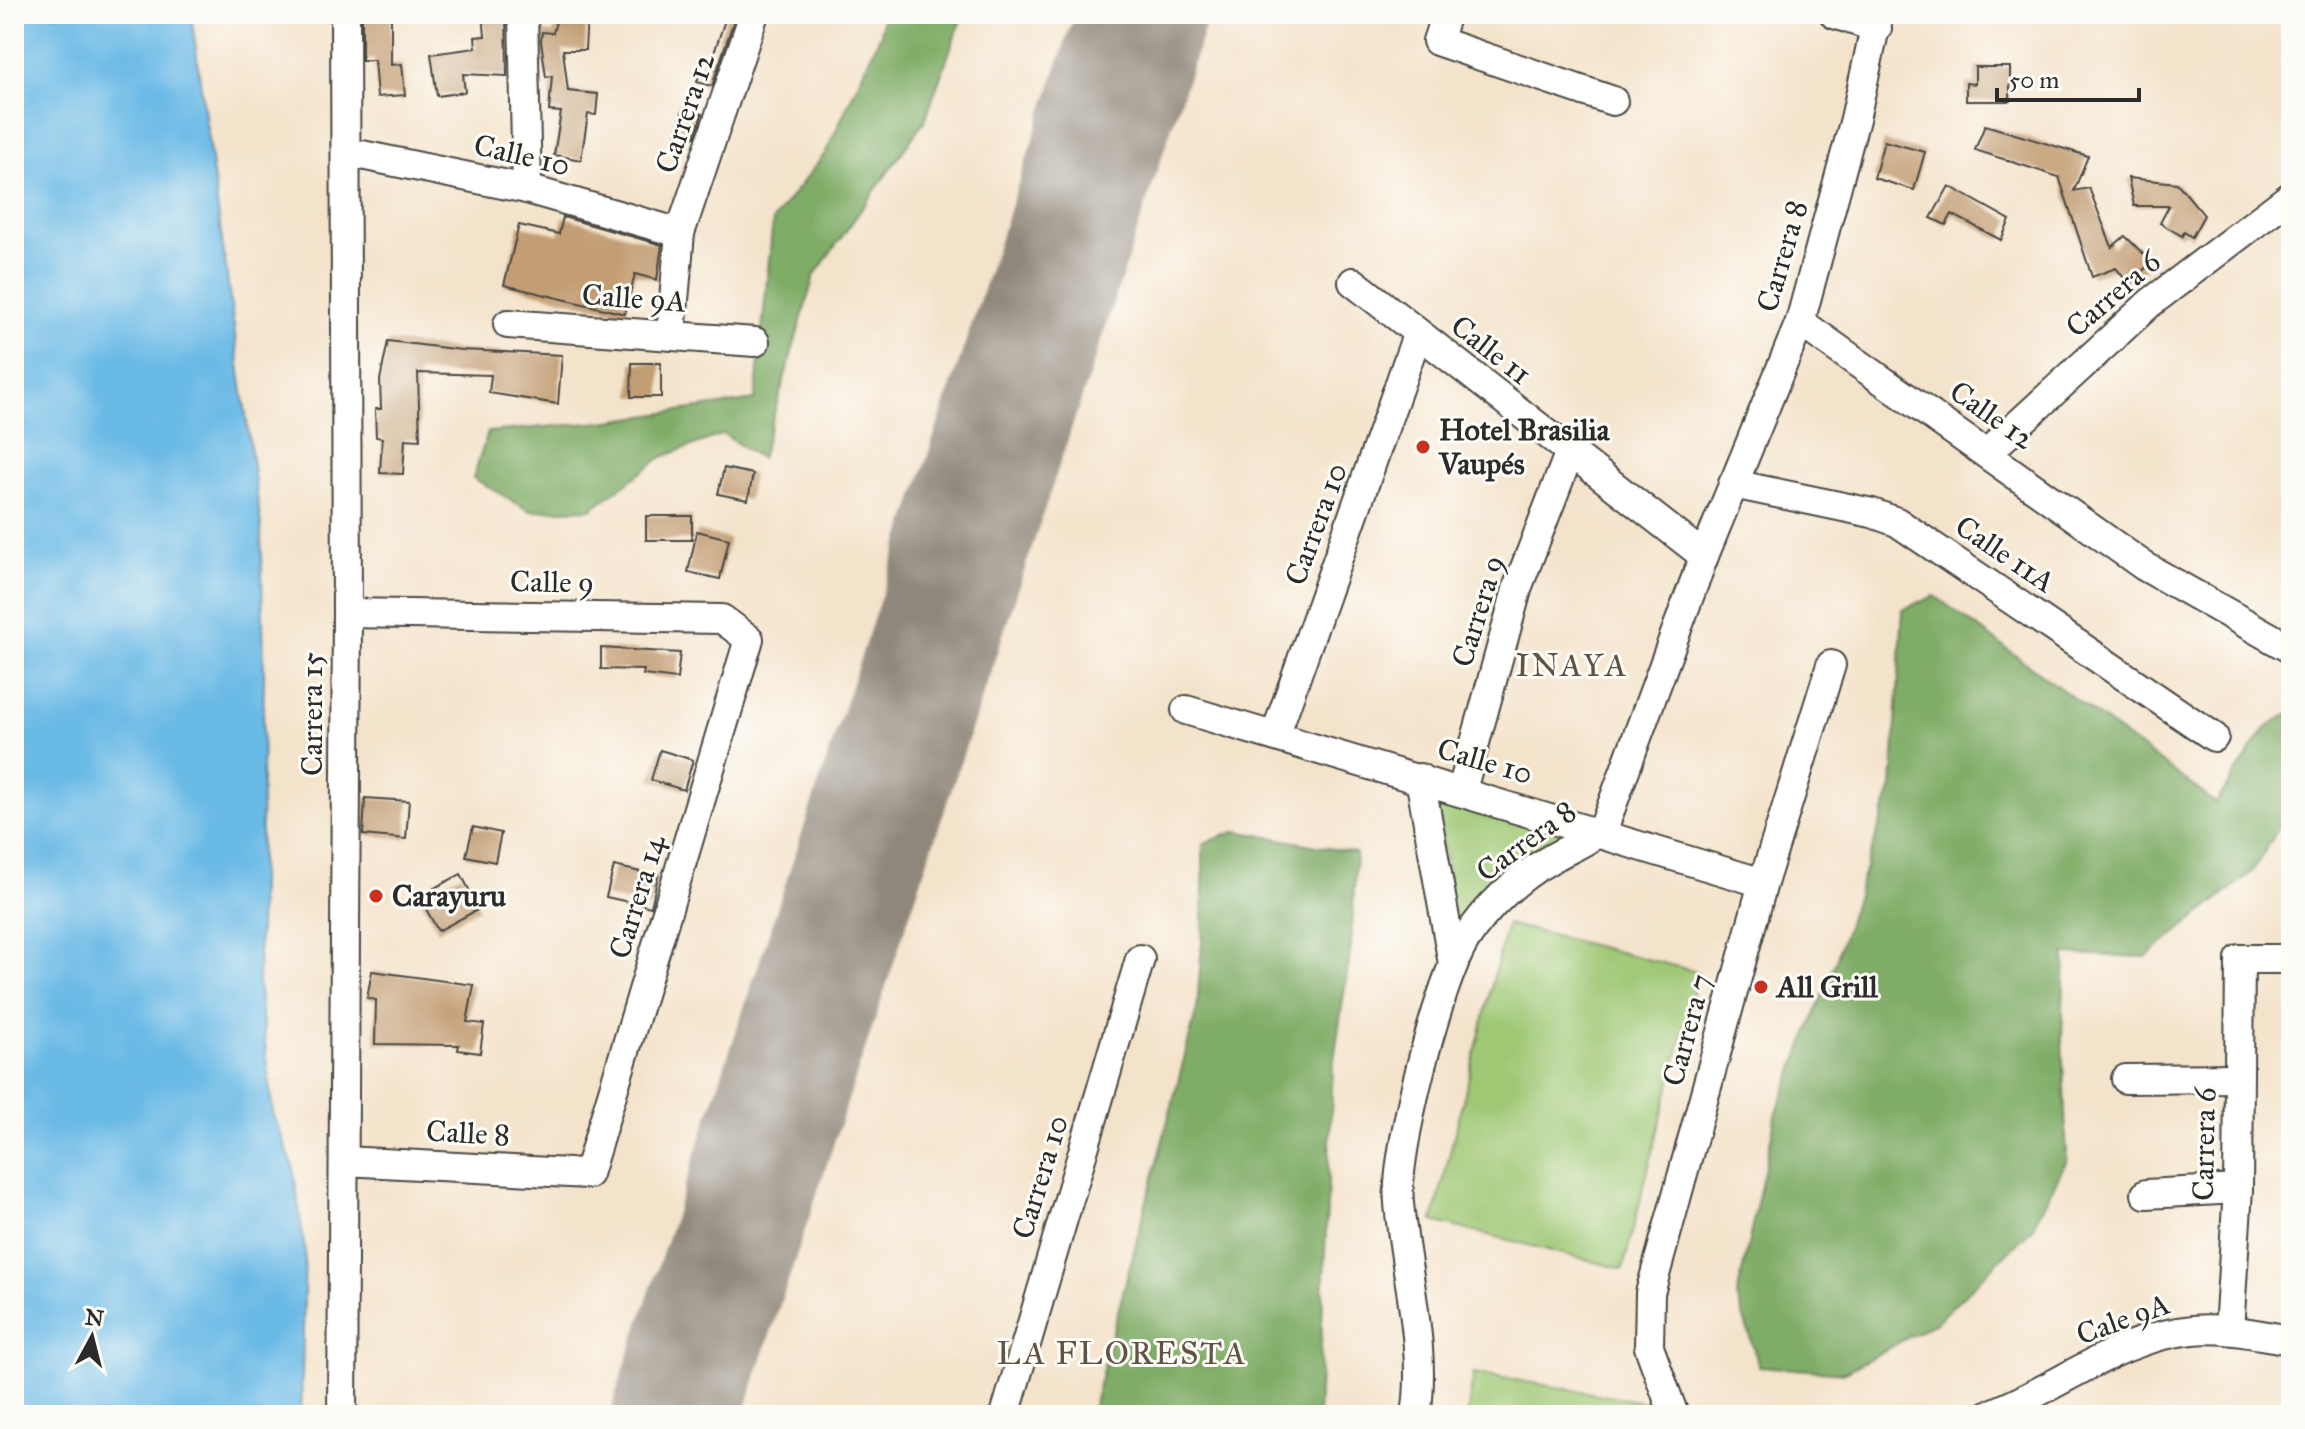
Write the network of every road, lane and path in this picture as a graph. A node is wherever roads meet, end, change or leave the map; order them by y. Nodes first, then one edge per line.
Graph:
1 (345, 14) edge
2 (523, 14) edge
3 (754, 14) edge
4 (1446, 14) edge
5 (1834, 14) edge
6 (1878, 21) edge
7 (1613, 101) dead end
8 (347, 152) junction
9 (527, 189) junction
10 (2291, 196) edge
11 (680, 233) junction
12 (1353, 282) dead end
13 (1800, 322) junction
14 (508, 324) dead end
15 (671, 334) junction
16 (1417, 335) junction
17 (755, 342) dead end
18 (1987, 453) junction
19 (1569, 454) junction
20 (1733, 484) junction
21 (1704, 556) junction
22 (347, 613) junction
23 (749, 639) joint
24 (2291, 649) edge
25 (1831, 665) dead end
26 (1186, 710) dead end
27 (1275, 736) junction
28 (2214, 737) dead end
29 (1420, 778) junction
30 (1462, 790) junction
31 (1600, 831) junction
32 (1763, 883) junction
33 (1140, 959) dead end
34 (2291, 959) edge
35 (1453, 964) junction
36 (2239, 1078) junction
37 (2126, 1079) dead end
38 (344, 1161) junction
39 (588, 1174) joint
40 (2238, 1189) junction
41 (2146, 1194) dead end
42 (2229, 1330) junction
43 (2291, 1340) edge
44 (342, 1415) edge
45 (1005, 1415) edge
46 (1416, 1415) edge
47 (1674, 1415) edge
48 (1988, 1415) edge

1 - 8 street, Carrera 15
2 - 9 street
3 - 11 street, Carrera 12
4 - 7 street
5 - 6 street
6 - 13 street, Carrera 8
8 - 9 street, Calle 10
8 - 22 street, Carrera 15
9 - 11 street, Calle 10
10 - 18 street, Carrera 6
11 - 15 street, Carrera 12
12 - 16 street, Calle 11
13 - 18 street, Calle 12
13 - 20 street, Carrera 8
14 - 15 street, Calle 9A
15 - 17 street, Calle 9A
16 - 19 street, Calle 11
16 - 27 street, Carrera 10
18 - 24 street, Calle 12
19 - 21 street, Calle 11
19 - 30 street, Carrera 9
20 - 21 street, Carrera 8
20 - 28 street, Calle 11A
21 - 31 street, Carrera 8
22 - 23 street, Calle 9
22 - 38 street, Carrera 15
23 - 39 street, Carrera 14
25 - 32 street, Carrera 7
26 - 27 street, Calle 10
27 - 29 street, Calle 10
29 - 30 street, Calle 10
29 - 35 street
30 - 31 street, Calle 10
31 - 32 street, Calle 10
31 - 35 street, Carrera 8
32 - 47 street, Carrera 7
33 - 45 street, Carrera 10
34 - 36 street, Carrera 6
35 - 46 street, Carrera 8
36 - 37 street
36 - 40 street, Carrera 6
38 - 39 street, Calle 8
38 - 44 street, Carrera 15
40 - 41 street
40 - 42 street, Carrera 6
42 - 43 street, Cale 9A
42 - 48 street, Cale 9A

